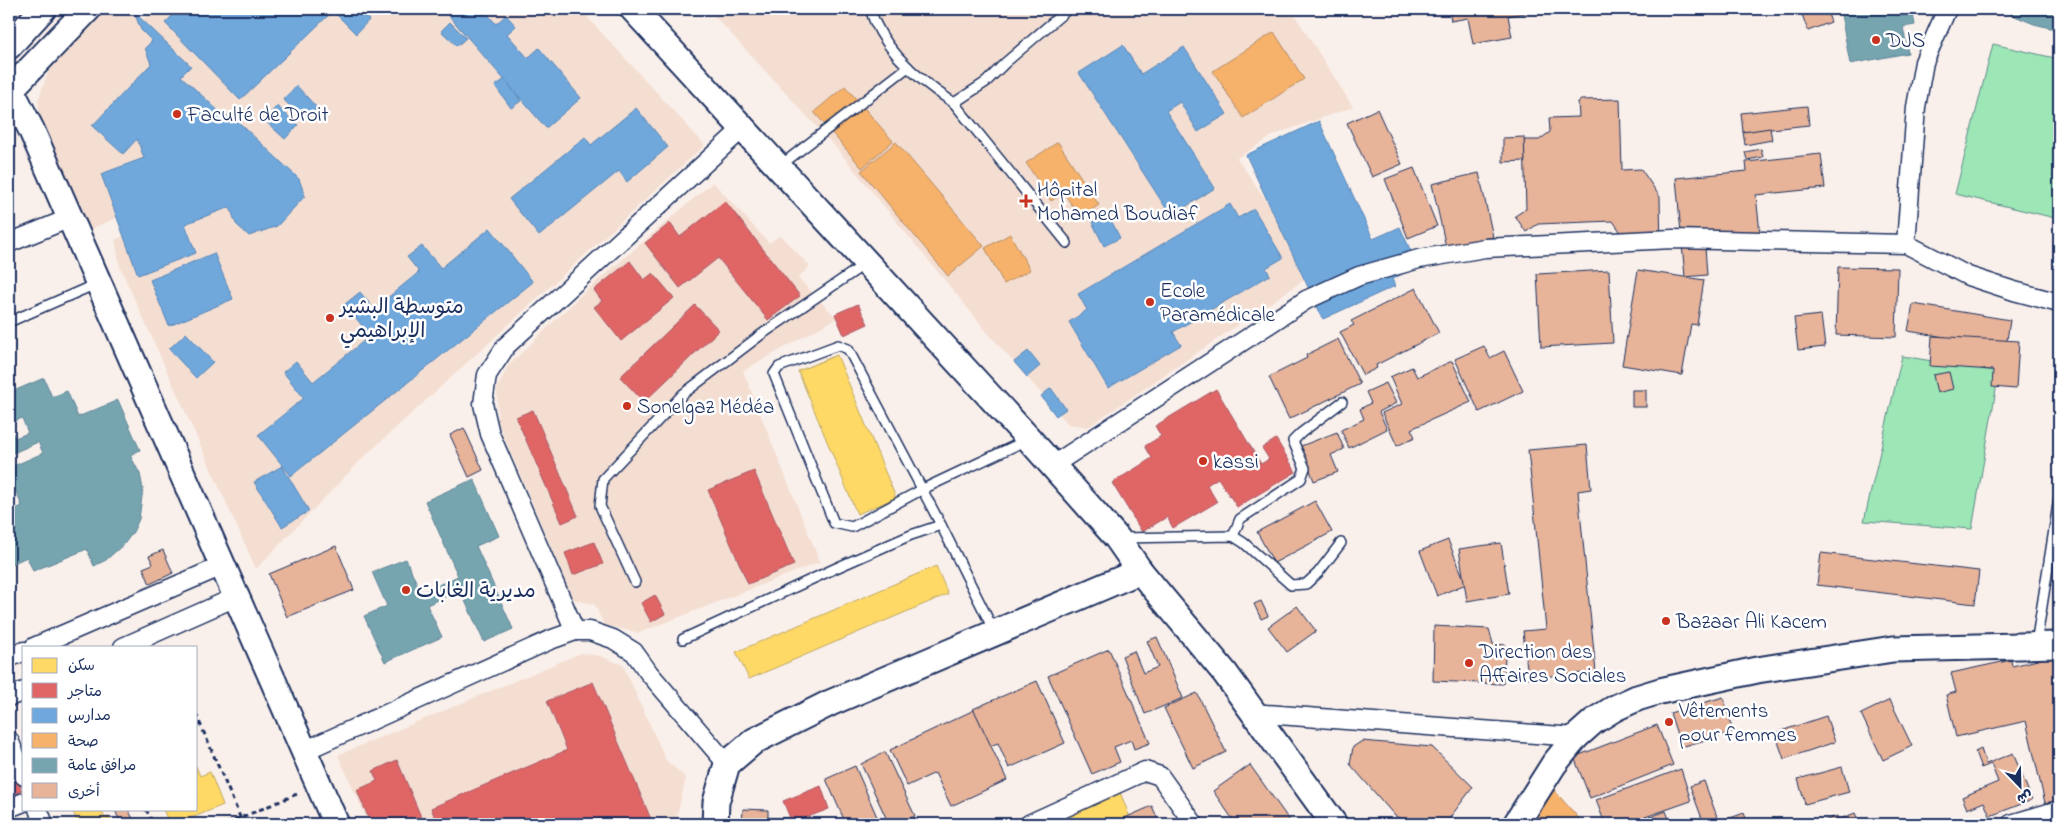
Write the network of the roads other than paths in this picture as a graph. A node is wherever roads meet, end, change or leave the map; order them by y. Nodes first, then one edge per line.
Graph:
1 (43, 9) edge
2 (88, 9) edge
3 (632, 9) edge
4 (870, 9) edge
5 (1068, 9) edge
6 (1947, 9) edge
7 (9, 46) edge
8 (908, 67) junction
9 (9, 89) edge
10 (954, 103) junction
11 (743, 128) junction
12 (779, 167) junction
13 (70, 218) junction
14 (9, 243) edge
15 (1068, 243) dead end
16 (1906, 244) junction
17 (867, 263) junction
18 (99, 283) junction
19 (2059, 303) edge
20 (9, 322) edge
21 (1342, 402) dead end
22 (1029, 439) junction
23 (1053, 466) junction
24 (923, 489) junction
25 (2059, 498) edge
26 (941, 525) junction
27 (1233, 536) junction
28 (1117, 538) junction
29 (1341, 543) dead end
30 (222, 566) junction
31 (1140, 571) junction
32 (635, 582) dead end
33 (236, 597) junction
34 (575, 631) junction
35 (996, 633) junction
36 (683, 639) dead end
37 (2048, 645) edge
38 (36, 646) edge
39 (125, 646) edge
40 (22, 652) edge
41 (9, 658) edge
42 (22, 692) edge
43 (9, 697) edge
44 (1252, 713) junction
45 (1576, 737) junction
46 (9, 740) edge
47 (304, 751) junction
48 (727, 764) junction
49 (22, 771) edge
50 (22, 803) edge
51 (9, 808) edge
52 (38, 810) edge
53 (2059, 810) edge
54 (44, 824) edge
55 (336, 824) edge
56 (714, 824) edge
57 (1029, 824) edge
58 (1194, 824) edge
59 (1334, 824) edge
60 (1516, 824) edge
61 (2011, 824) edge

1 - 7 street
2 - 9 street
3 - 11 street
4 - 8 lane
5 - 10 lane
6 - 16 street
8 - 10 lane
8 - 12 lane
9 - 13 street
10 - 15 lane
11 - 12 street
11 - 34 street
12 - 17 street
13 - 14 street
13 - 18 street
16 - 19 street
16 - 23 street
17 - 22 street
17 - 32 lane
18 - 20 lane
18 - 30 street
21 - 27 lane
22 - 23 street
22 - 24 lane
23 - 28 street
24 - 24 lane
24 - 26 lane
25 - 37 lane
26 - 35 lane
26 - 36 lane
27 - 28 lane
27 - 29 lane
28 - 31 street
30 - 33 street
30 - 38 street
31 - 35 street
31 - 44 street
33 - 39 street
33 - 47 street
34 - 47 street
34 - 48 street
35 - 48 street
37 - 45 street
40 - 41 street
42 - 43 street
44 - 45 street
44 - 59 street
45 - 60 street
46 - 49 street
47 - 55 street
48 - 56 street
50 - 51 street
52 - 54 street
53 - 61 street
57 - 58 street

